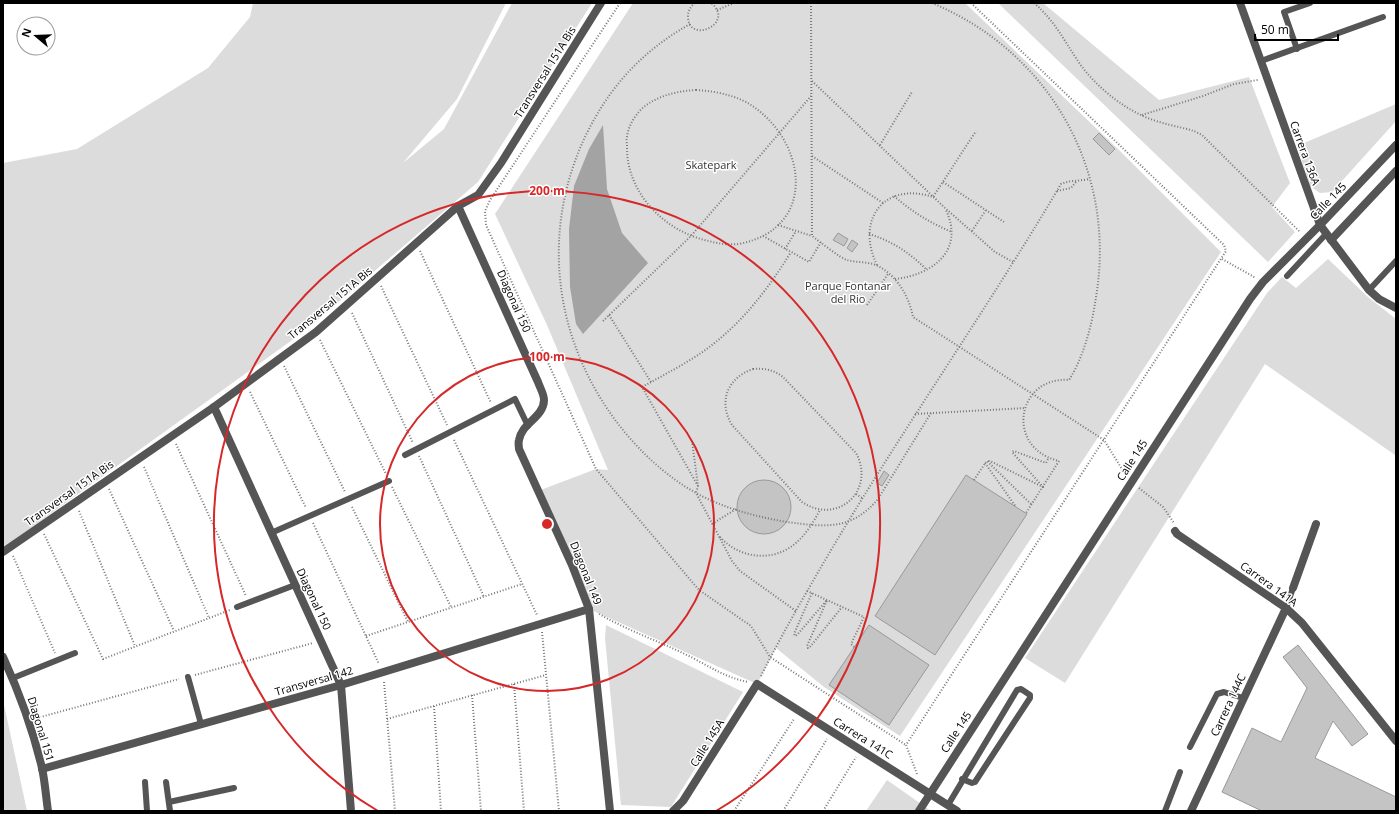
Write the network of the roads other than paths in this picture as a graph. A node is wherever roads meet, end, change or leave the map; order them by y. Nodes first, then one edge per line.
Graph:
1 (601, 3) edge
2 (1240, 3) edge
3 (1310, 3) edge
4 (1383, 18) dead end
5 (1296, 48) junction
6 (1260, 61) junction
7 (1396, 145) edge
8 (1396, 171) edge
9 (458, 206) junction
10 (1320, 226) junction
11 (1328, 237) junction
12 (1396, 261) edge
13 (1287, 276) dead end
14 (1369, 290) junction
15 (1396, 308) edge
16 (214, 407) junction
17 (528, 426) junction
18 (405, 454) dead end
19 (389, 481) road end
20 (1316, 524) dead end
21 (1175, 531) road end
22 (271, 533) junction
23 (6, 550) edge
24 (295, 585) junction
25 (1293, 588) joint
26 (237, 607) road end
27 (1286, 608) junction
28 (589, 609) junction
29 (75, 653) dead end
30 (3, 657) edge
31 (188, 677) road end
32 (13, 678) junction
33 (757, 684) joint
34 (341, 685) junction
35 (1243, 698) junction
36 (201, 724) junction
37 (1396, 740) edge
38 (1190, 747) dead end
39 (42, 769) junction
40 (1180, 772) dead end
41 (962, 779) junction
42 (145, 782) dead end
43 (166, 782) dead end
44 (234, 788) dead end
45 (930, 793) junction
46 (169, 802) junction
47 (948, 805) junction
48 (48, 811) edge
49 (147, 811) edge
50 (170, 811) edge
51 (351, 811) edge
52 (610, 811) edge
53 (673, 811) edge
54 (919, 811) edge
55 (957, 811) edge
56 (1165, 811) edge
57 (1190, 811) edge

1 - 9 street, Transversal 151A Bis
2 - 6 street, Carrera 136A
3 - 5 lane
4 - 5 lane
5 - 6 lane
6 - 10 street, Carrera 136A
7 - 10 street, Calle 145
8 - 11 street
9 - 16 street, Transversal 151A Bis
9 - 17 street, Diagonal 150
10 - 11 street, Carrera 136A
10 - 45 street, Calle 145
11 - 13 lane
11 - 14 street, Carrera 136A
12 - 14 lane
14 - 15 street, Carrera 136A
16 - 22 street, Diagonal 150
16 - 23 street, Transversal 151A Bis
17 - 18 lane
17 - 28 street, Diagonal 149
19 - 22 lane
20 - 25 street
21 - 27 street, Carrera 141A
22 - 24 street, Diagonal 150
24 - 26 lane
24 - 34 street, Diagonal 150
25 - 27 lane
27 - 35 street, Carrera 144C
27 - 37 street, Carrera 141A
28 - 34 street, Transversal 142
28 - 52 street, Diagonal 149
29 - 32 lane
30 - 32 street, Diagonal 151
31 - 36 lane
32 - 39 street, Diagonal 151
33 - 45 street, Carrera 141C
33 - 53 street, Calle 145A
34 - 36 street, Transversal 142
34 - 51 street, Diagonal 150
35 - 38 lane
35 - 57 street, Carrera 144C
36 - 39 street, Transversal 142
39 - 48 street, Diagonal 151
40 - 56 lane
41 - 41 lane
41 - 47 lane
42 - 49 lane
43 - 46 lane
44 - 46 lane
45 - 47 street, Carrera 141C
45 - 54 street, Calle 145
46 - 50 lane
47 - 55 street, Carrera 141C

